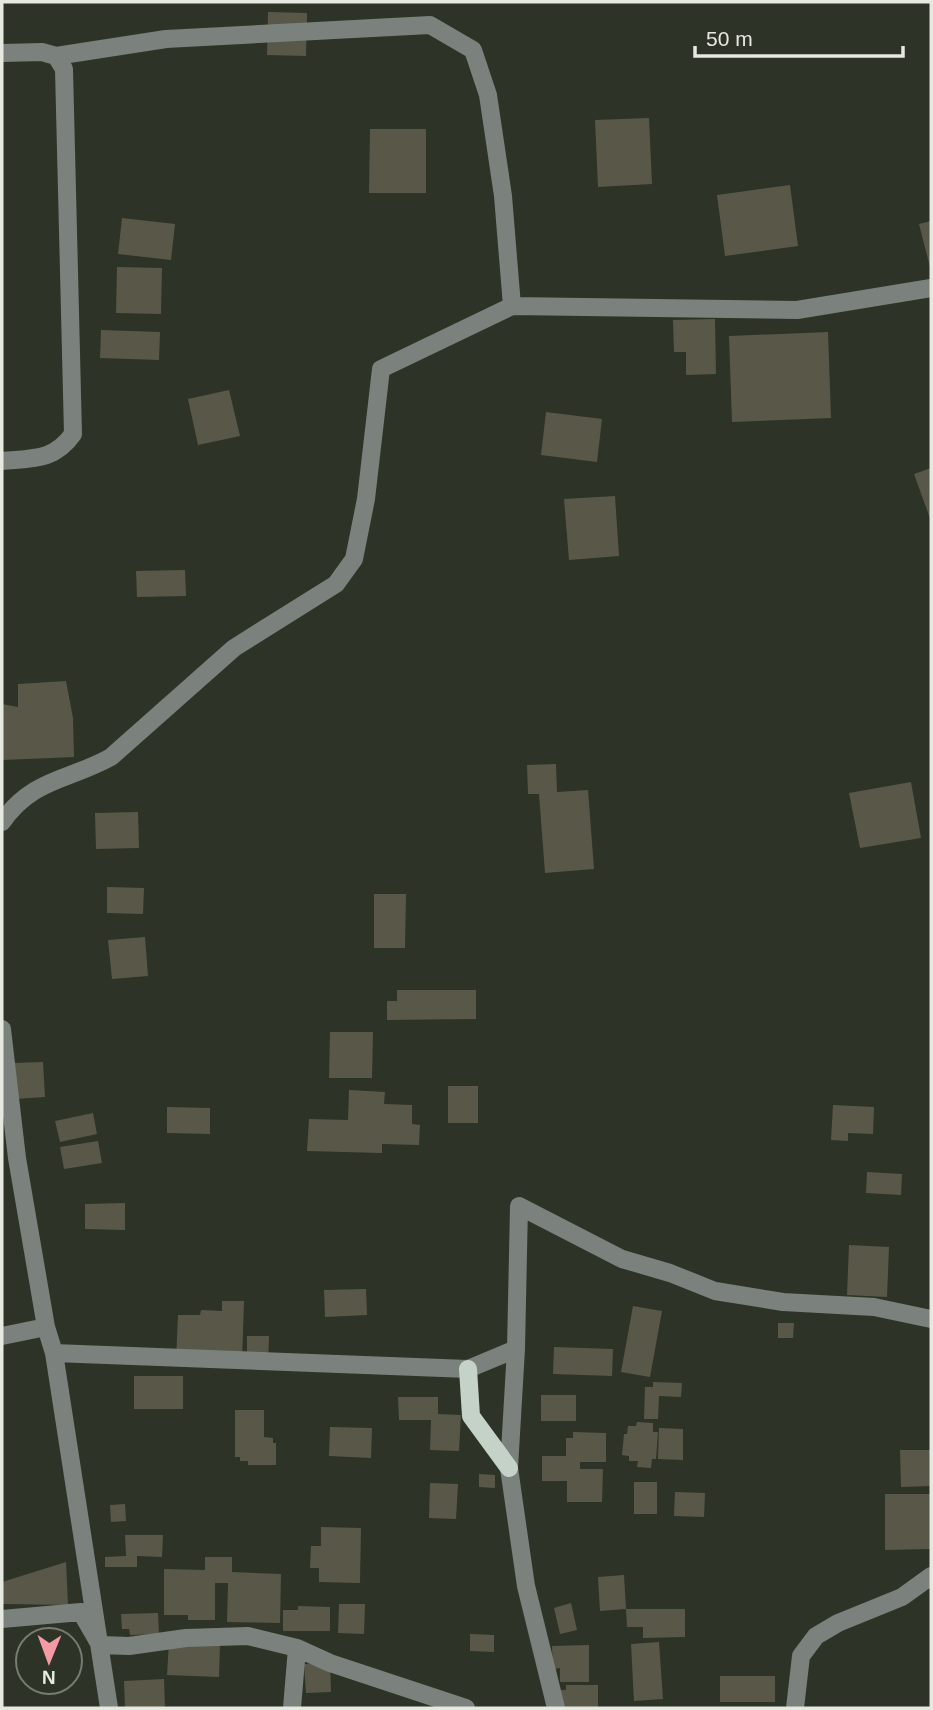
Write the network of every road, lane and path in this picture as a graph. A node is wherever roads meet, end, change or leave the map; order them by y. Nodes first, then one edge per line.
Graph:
1 (2, 53) edge
2 (56, 55) junction
3 (931, 288) edge
4 (512, 306) junction
5 (2, 461) edge
6 (2, 822) edge
7 (2, 1029) edge
8 (931, 1319) edge
9 (47, 1326) junction
10 (2, 1336) edge
11 (516, 1349) junction
12 (54, 1353) junction
13 (468, 1369) junction
14 (509, 1468) junction
15 (931, 1576) edge
16 (2, 1619) edge
17 (100, 1645) junction
18 (297, 1648) junction
19 (109, 1708) edge
20 (292, 1708) edge
21 (466, 1708) edge
22 (556, 1708) edge
23 (795, 1708) edge

1 - 2 street
2 - 4 street
2 - 5 street
3 - 4 street
4 - 6 street
7 - 9 street
8 - 11 street
9 - 10 street
9 - 12 street
11 - 13 street
11 - 14 street
12 - 13 street
12 - 17 street
13 - 14 main road
14 - 22 street
15 - 23 street
16 - 17 street
17 - 18 street
17 - 19 street
18 - 20 street
18 - 21 street

